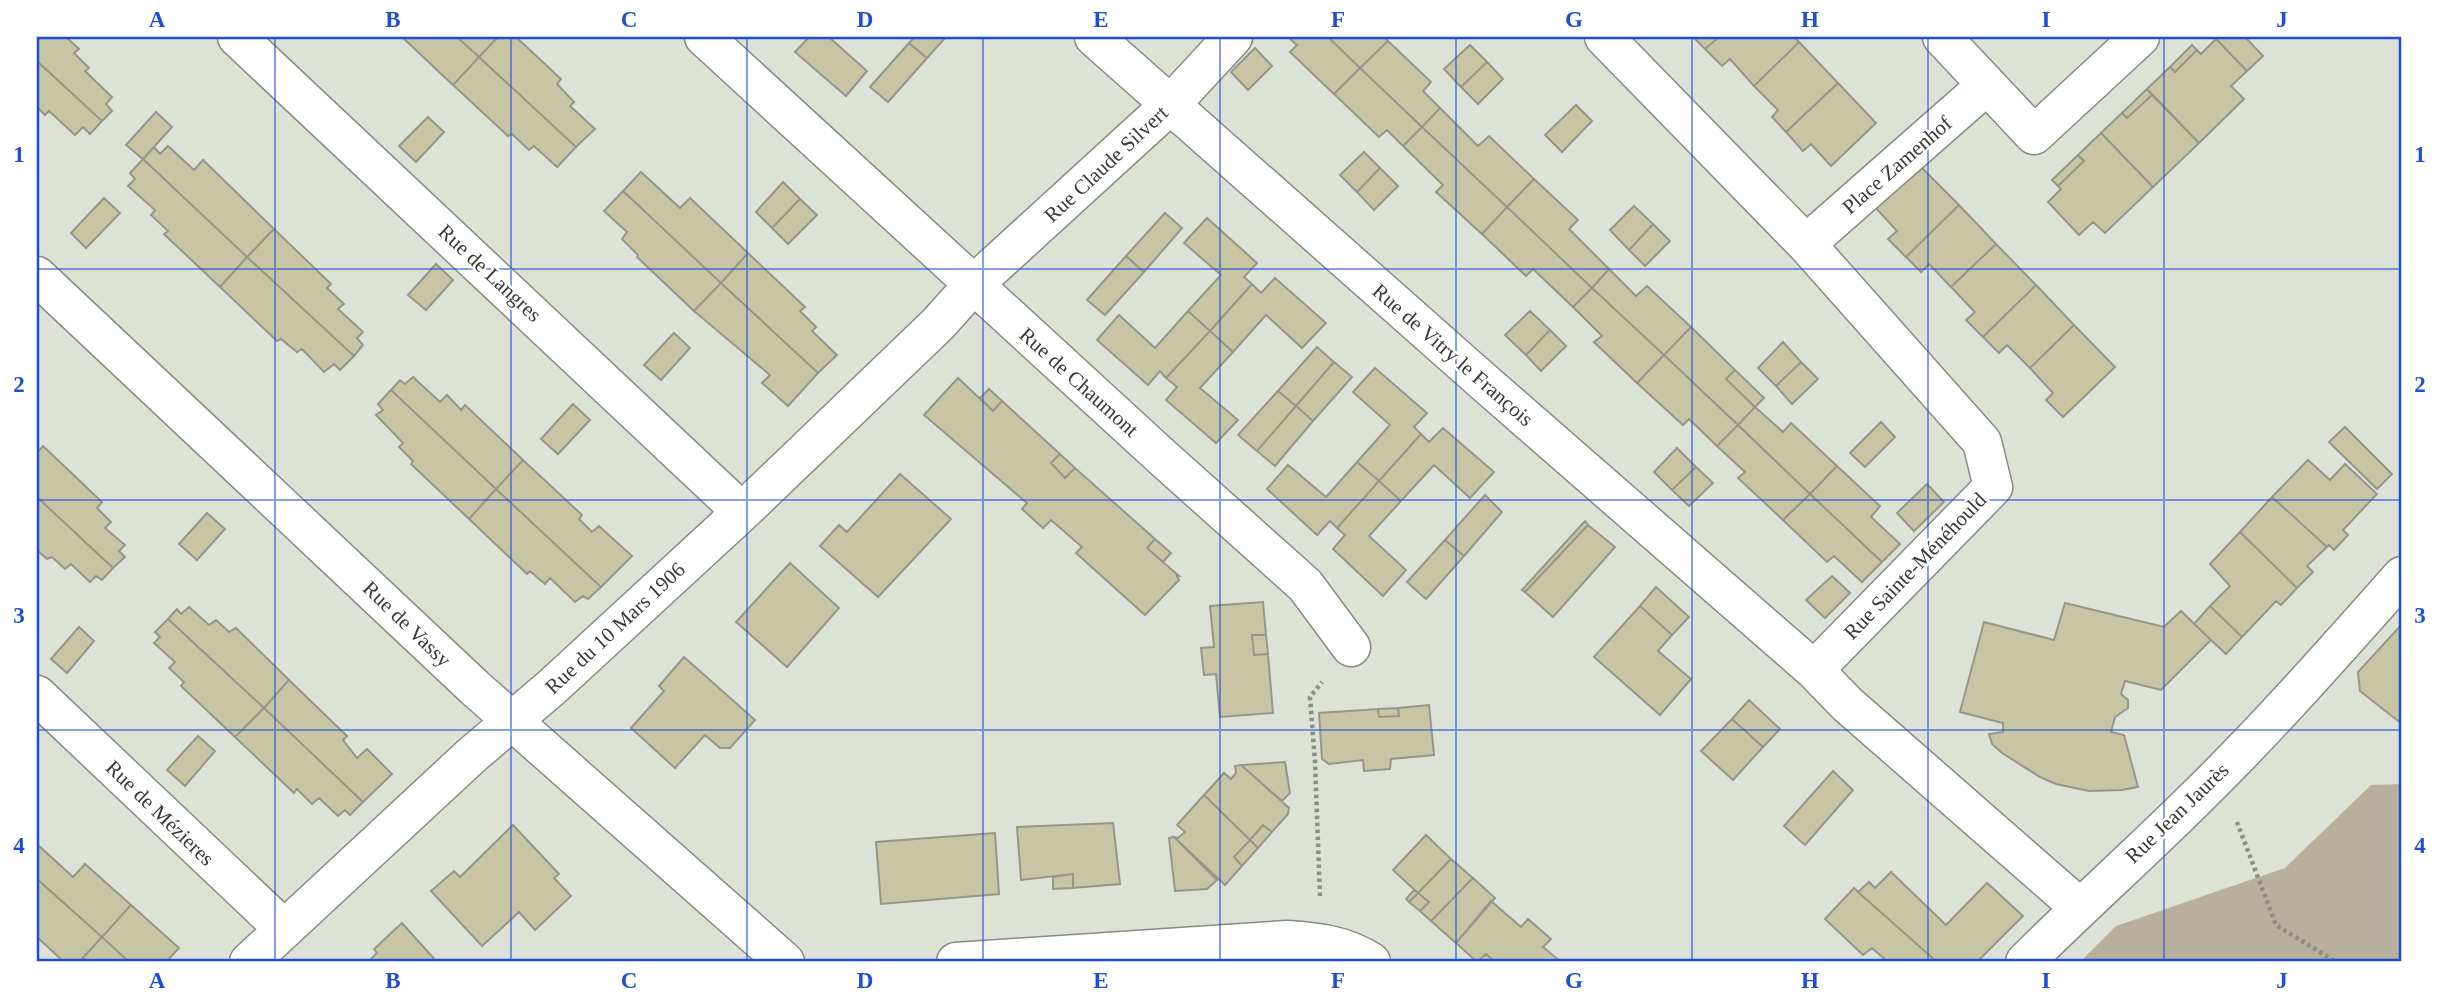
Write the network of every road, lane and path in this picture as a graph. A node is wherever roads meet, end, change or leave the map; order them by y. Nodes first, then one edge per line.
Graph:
1 (237, 37) edge
2 (704, 37) edge
3 (1094, 37) edge
4 (1233, 37) edge
5 (1604, 37) edge
6 (1942, 37) edge
7 (2140, 37) edge
8 (1987, 85) junction
9 (1170, 105) junction
10 (1806, 244) junction
11 (37, 276) edge
12 (973, 285) junction
13 (742, 512) junction
14 (2402, 576) edge
15 (1351, 647) joint
16 (1814, 670) junction
17 (37, 695) edge
18 (512, 721) junction
19 (2202, 792) junction
20 (2079, 907) junction
21 (284, 929) junction
22 (1321, 942) junction
23 (249, 962) edge
24 (785, 962) edge
25 (956, 962) edge
26 (1371, 962) edge
27 (2025, 962) edge
28 (2336, 962) edge

1 - 13 street, Rue de Langres
2 - 12 street, Rue de Chaumont
3 - 9 street, Rue de Vitry le François
4 - 9 street, Rue Claude Silvert
5 - 10 street, Rue Sainte-Ménéhould
6 - 8 street
7 - 8 street
8 - 10 street, Place Zamenhof
9 - 12 street, Rue Claude Silvert
9 - 16 street, Rue de Vitry le François
10 - 16 street, Rue Sainte-Ménéhould
11 - 18 street, Rue de Vassy
12 - 13 street, Rue du 10 Mars 1906
12 - 15 street, Rue de Chaumont
13 - 18 street, Rue du 10 Mars 1906
14 - 19 street, Rue Jean Jaurès
15 - 22 path
16 - 20 street
17 - 21 street, Rue de Mézieres
18 - 21 street, Rue du 10 Mars 1906
18 - 24 street, Rue de Vassy
19 - 20 street, Rue Jean Jaurès
19 - 28 path
20 - 27 street, Rue Jean Jaurès
21 - 23 street, Rue du 10 Mars 1906
22 - 25 street
22 - 26 street

